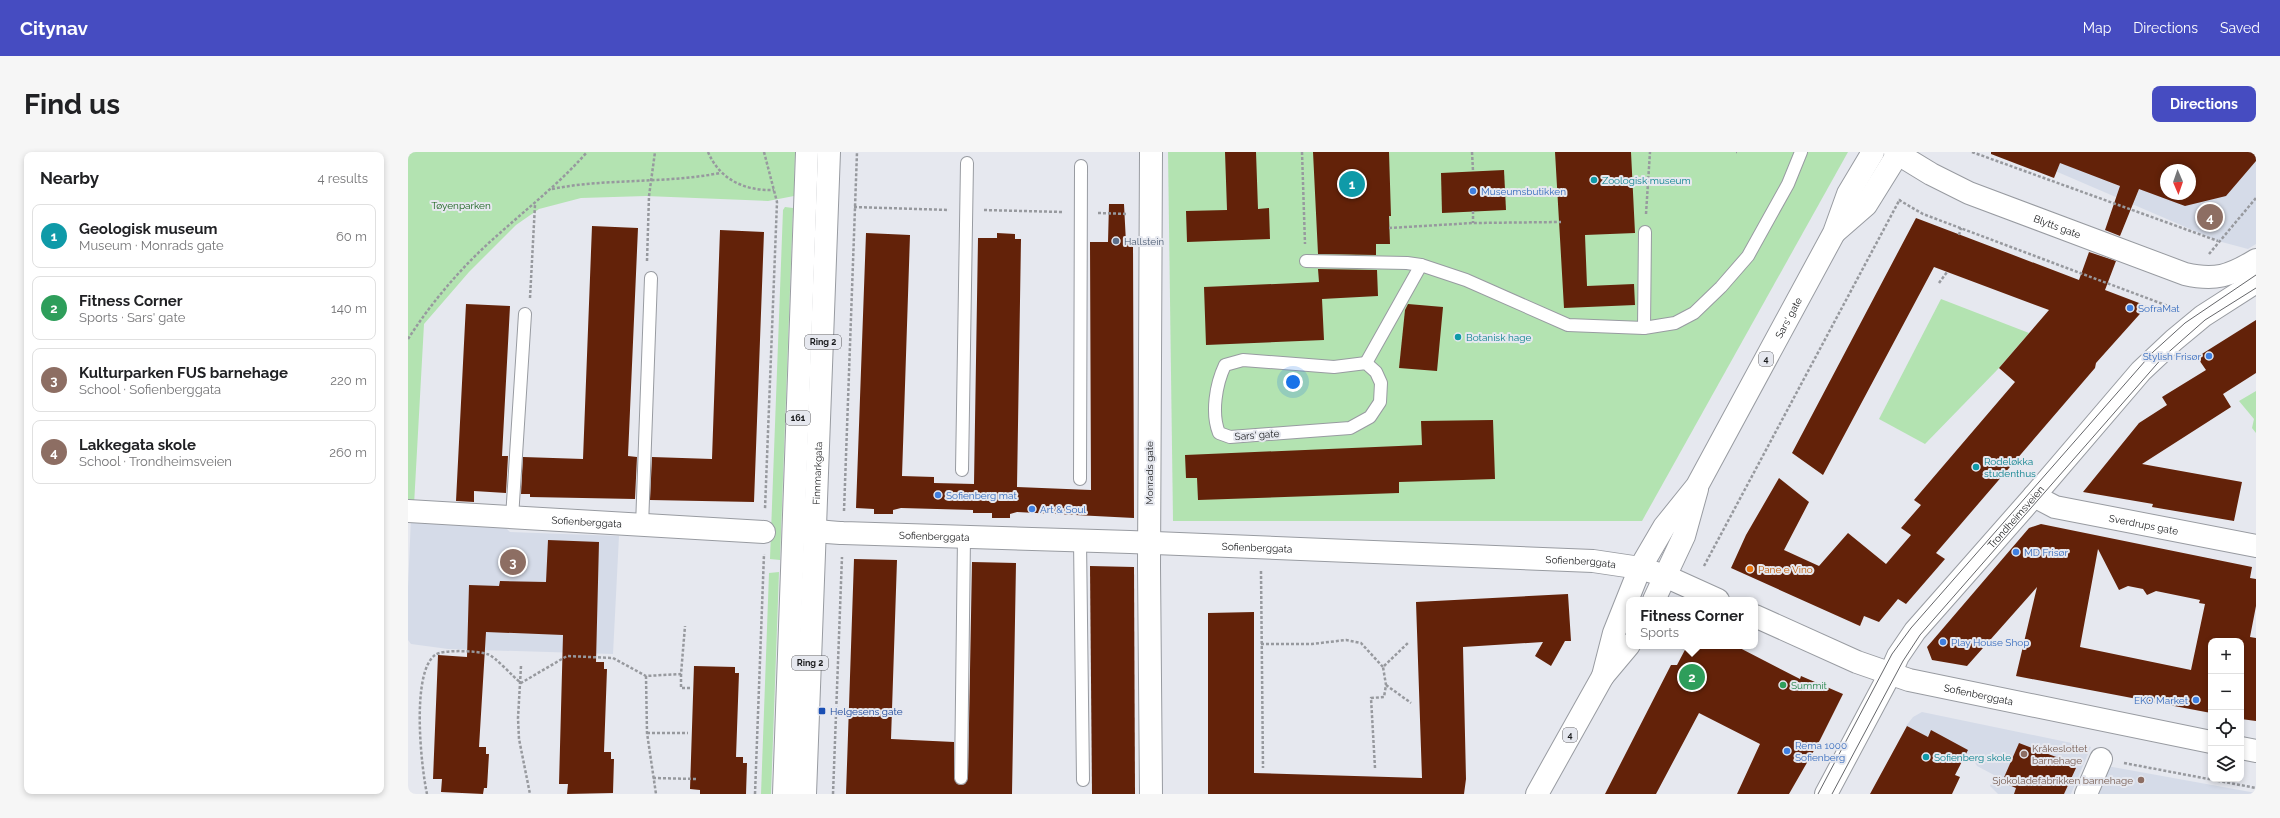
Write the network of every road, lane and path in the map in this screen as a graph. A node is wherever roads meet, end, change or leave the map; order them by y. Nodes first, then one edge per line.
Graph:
1 (587, 152) edge
2 (655, 152) edge
3 (708, 152) edge
4 (764, 152) edge
5 (807, 152) edge
6 (829, 152) edge
7 (857, 152) edge
8 (1151, 152) edge
9 (1302, 152) edge
10 (1472, 152) edge
11 (1650, 152) edge
12 (1801, 152) edge
13 (1972, 152) edge
14 (1868, 153) edge
15 (1898, 153) edge
16 (967, 163) dead end
17 (1081, 166) dead end
18 (1472, 171) dead end
19 (720, 173) junction
20 (651, 181) junction
21 (552, 189) junction
22 (774, 190) junction
23 (1903, 193) dead end
24 (2256, 198) edge
25 (1899, 200) junction
26 (535, 204) junction
27 (854, 207) junction
28 (966, 210) junction
29 (1473, 211) dead end
30 (1081, 212) junction
31 (1151, 215) junction
32 (1561, 222) dead end
33 (1473, 223) junction
34 (1389, 228) dead end
35 (1961, 228) junction
36 (1645, 232) joint
37 (1834, 233) junction
38 (1959, 235) dead end
39 (2218, 241) junction
40 (2206, 258) dead end
41 (2256, 260) edge
42 (1306, 261) joint
43 (1421, 266) junction
44 (1947, 272) dead end
45 (651, 278) joint
46 (2256, 282) edge
47 (1939, 283) dead end
48 (2180, 310) dead end
49 (525, 314) joint
50 (1644, 328) junction
51 (408, 338) edge
52 (1366, 363) junction
53 (962, 470) dead end
54 (1080, 479) dead end
55 (1697, 486) junction
56 (2034, 496) junction
57 (408, 511) edge
58 (844, 516) dead end
59 (512, 518) junction
60 (794, 518) junction
61 (642, 526) junction
62 (764, 532) junction
63 (816, 532) junction
64 (964, 537) junction
65 (1080, 540) junction
66 (1149, 544) junction
67 (2256, 546) edge
68 (842, 555) dead end
69 (1704, 566) dead end
70 (1640, 568) junction
71 (1261, 571) dead end
72 (1665, 576) junction
73 (1628, 597) edge
74 (1655, 597) edge
75 (1711, 597) edge
76 (1626, 603) edge
77 (1758, 617) edge
78 (685, 626) dead end
79 (1409, 642) dead end
80 (1261, 644) junction
81 (1626, 649) edge
82 (521, 666) dead end
83 (1383, 667) junction
84 (681, 674) junction
85 (1890, 674) junction
86 (646, 676) junction
87 (1603, 676) junction
88 (521, 683) junction
89 (1386, 685) junction
90 (690, 688) dead end
91 (1410, 703) dead end
92 (647, 733) junction
93 (688, 733) dead end
94 (2208, 741) edge
95 (2244, 749) edge
96 (2256, 751) edge
97 (829, 756) dead end
98 (835, 756) junction
99 (2101, 759) joint
100 (1263, 768) dead end
101 (1375, 768) dead end
102 (653, 778) junction
103 (961, 778) dead end
104 (697, 779) dead end
105 (1083, 780) dead end
106 (2256, 788) edge
107 (427, 794) edge
108 (530, 794) edge
109 (656, 794) edge
110 (755, 794) edge
111 (784, 794) edge
112 (805, 794) edge
113 (833, 794) edge
114 (1151, 794) edge
115 (1537, 794) edge
116 (1826, 794) edge
117 (2086, 794) edge

1 - 21 path
2 - 20 path
3 - 19 path
4 - 22 path
5 - 60 street, 161
6 - 63 street, Finnmarkgata / Ring 2
7 - 27 path
8 - 31 street, Monrads gate
9 - 42 path
10 - 18 path
11 - 36 path
12 - 50 lane
13 - 39 path
14 - 37 street, Sars' gate / 4
15 - 37 street, Sars' gate / 4
15 - 41 street, Blytts gate
16 - 28 lane
17 - 30 lane
19 - 20 path
19 - 22 path
20 - 21 path
20 - 45 path
21 - 26 path
22 - 62 path
23 - 25 path
24 - 39 path
25 - 35 path
25 - 69 path
26 - 49 path
26 - 51 path
27 - 28 path
27 - 58 path
28 - 30 path
28 - 53 lane
29 - 33 path
30 - 31 path
30 - 54 lane
31 - 66 street, Monrads gate
32 - 33 path
33 - 34 path
35 - 38 path
35 - 48 path
36 - 50 lane
37 - 55 street, Sars' gate / 4
39 - 40 path
42 - 43 lane
43 - 50 lane
43 - 52 lane
44 - 47 path
45 - 61 lane
46 - 56 street, Trondheimsveien
49 - 59 lane
52 - 52 lane, Sars' gate
55 - 70 street, Sars' gate / 4
55 - 72 street, Sars' gate / 4
56 - 67 street, Sverdrups gate
56 - 85 street, Trondheimsveien
57 - 59 street, Sofienberggata
59 - 61 street, Sofienberggata
60 - 63 street, Sofienberggata
60 - 111 street, Ring 2
61 - 62 street, Sofienberggata
62 - 110 path
63 - 64 street, Sofienberggata
63 - 112 street, Finnmarkgata / Ring 2
64 - 65 street, Sofienberggata
64 - 103 lane
65 - 66 street, Sofienberggata
65 - 105 lane
66 - 70 street, Sofienberggata
66 - 114 street, Monrads gate
68 - 98 path
70 - 72 street, Sofienberggata
70 - 73 street, Sars' gate / 4
71 - 80 path
72 - 74 street, Sars' gate / 4
72 - 75 street, Sofienberggata
76 - 87 street, Sars' gate / 4
77 - 85 street, Sofienberggata
78 - 84 path
79 - 83 path
80 - 83 path
80 - 100 path
81 - 87 street, Sars' gate / 4
82 - 88 path
83 - 89 path
84 - 86 path
84 - 90 path
85 - 94 street, Sofienberggata
85 - 116 street, Trondheimsveien
86 - 88 path
86 - 92 path
87 - 115 street, Sars' gate / 4
88 - 107 path
88 - 108 path
89 - 91 path
89 - 101 path
92 - 93 path
92 - 102 path
95 - 96 street
97 - 98 path
98 - 113 path
99 - 106 path
99 - 117 street
102 - 104 path
102 - 109 path

